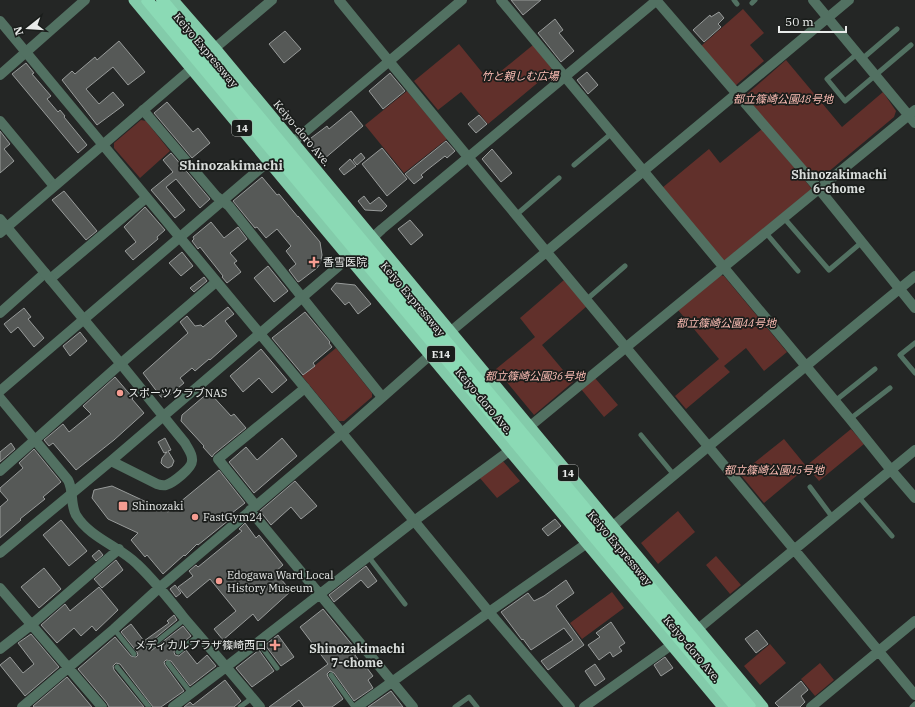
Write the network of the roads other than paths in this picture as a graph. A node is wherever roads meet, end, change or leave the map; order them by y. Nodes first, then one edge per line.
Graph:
1 (86, 0) edge
2 (134, 0) edge
3 (148, 0) edge
4 (162, 0) edge
5 (173, 0) edge
6 (272, 0) edge
7 (339, 0) edge
8 (462, 0) edge
9 (501, 0) edge
10 (656, 0) edge
11 (813, 0) edge
12 (849, 0) edge
13 (827, 18) junction
14 (0, 21) edge
15 (897, 29) dead end
16 (911, 45) dead end
17 (215, 48) junction
18 (26, 52) junction
19 (860, 57) junction
20 (389, 61) junction
21 (191, 69) junction
22 (0, 75) edge
23 (875, 75) junction
24 (565, 77) junction
25 (737, 94) junction
26 (143, 110) junction
27 (913, 116) edge
28 (0, 121) edge
29 (612, 133) junction
30 (293, 142) junction
31 (102, 145) junction
32 (467, 157) junction
33 (269, 161) junction
34 (574, 165) dead end
35 (644, 171) junction
36 (559, 178) dead end
37 (54, 186) junction
38 (819, 189) junction
39 (146, 198) junction
40 (222, 200) junction
41 (516, 215) junction
42 (784, 218) junction
43 (2, 227) edge
44 (766, 233) junction
45 (180, 237) junction
46 (373, 238) junction
47 (862, 242) junction
48 (546, 252) junction
49 (349, 257) junction
50 (625, 266) dead end
51 (724, 268) junction
52 (798, 271) dead end
53 (48, 276) junction
54 (915, 276) edge
55 (216, 282) junction
56 (900, 289) junction
57 (302, 297) junction
58 (586, 300) junction
59 (915, 308) edge
60 (0, 313) edge
61 (84, 320) junction
62 (450, 332) junction
63 (259, 333) junction
64 (915, 343) edge
65 (626, 347) junction
66 (429, 356) junction
67 (121, 364) junction
68 (805, 366) junction
69 (874, 369) dead end
70 (915, 373) edge
71 (305, 388) junction
72 (890, 388) dead end
73 (0, 391) edge
74 (382, 397) junction
75 (0, 398) edge
76 (835, 401) junction
77 (163, 416) junction
78 (850, 419) junction
79 (529, 427) junction
80 (342, 433) junction
81 (641, 435) dead end
82 (36, 440) junction
83 (709, 446) junction
84 (915, 450) edge
85 (509, 451) junction
86 (111, 461) junction
87 (890, 470) junction
88 (0, 471) edge
89 (674, 475) junction
90 (810, 487) dead end
91 (72, 494) junction
92 (858, 496) junction
93 (915, 498) edge
94 (253, 508) junction
95 (833, 518) junction
96 (414, 521) junction
97 (613, 526) junction
98 (892, 536) dead end
99 (587, 542) junction
100 (119, 549) junction
101 (795, 549) junction
102 (0, 552) edge
103 (368, 556) junction
104 (0, 588) edge
105 (159, 588) junction
106 (319, 594) junction
107 (405, 604) dead end
108 (489, 612) junction
109 (185, 619) junction
110 (915, 621) edge
111 (31, 625) junction
112 (114, 629) junction
113 (698, 629) junction
114 (199, 635) junction
115 (258, 642) junction
116 (671, 645) junction
117 (150, 647) dead end
118 (0, 649) edge
119 (878, 651) junction
120 (178, 652) dead end
121 (134, 654) dead end
122 (168, 664) dead end
123 (118, 667) dead end
124 (226, 667) junction
125 (68, 668) junction
126 (277, 668) dead end
127 (331, 675) dead end
128 (392, 681) junction
129 (191, 693) junction
130 (915, 695) edge
131 (252, 698) junction
132 (915, 704) edge
133 (176, 706) edge
134 (22, 707) edge
135 (102, 707) edge
136 (149, 707) edge
137 (240, 707) edge
138 (260, 707) edge
139 (355, 707) edge
140 (413, 707) edge
141 (455, 707) edge
142 (477, 707) edge
143 (570, 707) edge
144 (584, 707) edge
145 (723, 707) edge
146 (736, 707) edge
147 (750, 707) edge
148 (763, 707) edge
149 (811, 707) edge
150 (912, 707) edge

1 - 18 street
2 - 21 highway, Keiyo-doro Ave. / 14
3 - 146 highway, Keiyo Expressway / E14, bridge
4 - 147 highway, Keiyo Expressway / E14, bridge
5 - 17 highway, Keiyo-doro Ave. / 14
6 - 17 street
7 - 20 street
8 - 20 street
9 - 24 street
10 - 24 street
10 - 25 street
11 - 13 street
12 - 13 street
13 - 19 street
13 - 25 street
14 - 18 street
15 - 19 lane
16 - 23 lane
17 - 21 street
17 - 30 highway, Keiyo-doro Ave. / 14
18 - 22 street
18 - 31 street
19 - 23 street
19 - 23 lane
20 - 30 street
20 - 32 street
21 - 26 street
21 - 33 highway, Keiyo-doro Ave. / 14
23 - 27 street
24 - 29 street
24 - 32 street
25 - 35 street
25 - 38 street
26 - 31 street
26 - 40 street
27 - 38 street
28 - 37 street
29 - 34 lane
29 - 35 street
30 - 46 highway, Keiyo-doro Ave. / 14
31 - 37 street
31 - 39 street
32 - 41 street
32 - 46 street
33 - 40 street
33 - 49 highway, Keiyo-doro Ave. / 14
35 - 48 street
35 - 51 street
36 - 41 lane
37 - 43 street
38 - 42 street
38 - 47 street
39 - 45 street
39 - 53 street
40 - 45 street
40 - 57 street
41 - 48 street
42 - 44 street
42 - 47 lane
43 - 53 street
44 - 51 street
44 - 52 lane
45 - 55 street
45 - 61 street
46 - 49 street
46 - 62 highway, Keiyo-doro Ave. / 14
47 - 56 street
48 - 58 street
48 - 62 street
49 - 57 street
49 - 66 highway, Keiyo-doro Ave. / 14
50 - 58 lane
51 - 65 street
51 - 68 street
53 - 60 street
53 - 61 street
54 - 56 street
55 - 63 street
55 - 67 street
56 - 59 street
56 - 68 street
57 - 63 street
57 - 74 street
58 - 65 street
61 - 67 street
61 - 73 street
62 - 79 highway, Keiyo-doro Ave. / 14
63 - 71 street
63 - 77 street
64 - 70 lane
65 - 79 street
65 - 83 street
66 - 74 street
66 - 85 highway, Keiyo-doro Ave. / 14
67 - 77 street
67 - 82 street
68 - 76 street
68 - 83 street
69 - 76 lane
71 - 80 street
71 - 94 street
72 - 78 lane
74 - 80 street
75 - 82 street
76 - 78 street
77 - 86 street
77 - 86 street
78 - 87 street
79 - 97 highway, Keiyo-doro Ave. / 14
80 - 94 street
80 - 96 street
81 - 89 lane
82 - 88 street
82 - 91 street
83 - 89 street
83 - 101 street
84 - 87 street
85 - 96 street
85 - 99 highway, Keiyo-doro Ave. / 14
86 - 91 street
87 - 92 street
87 - 93 street
89 - 97 street
90 - 95 lane
91 - 100 street
91 - 102 street
92 - 95 street
92 - 98 lane
94 - 105 street
94 - 106 street
95 - 101 street
96 - 103 street
96 - 108 street
97 - 99 street
97 - 113 highway, Keiyo-doro Ave. / 14
99 - 108 street
99 - 116 highway, Keiyo-doro Ave. / 14
100 - 105 street
100 - 111 street
101 - 113 street
101 - 119 street
103 - 106 street
103 - 107 lane
104 - 111 street
105 - 109 street
105 - 112 street
106 - 115 street
106 - 128 street
108 - 128 street
108 - 143 street
109 - 114 street
109 - 117 lane
110 - 119 street
111 - 118 street
111 - 125 street
112 - 121 lane
112 - 125 street
113 - 116 street
113 - 148 highway, Keiyo-doro Ave. / 14
114 - 120 lane
114 - 124 street
115 - 124 street
115 - 126 lane
116 - 144 street
116 - 145 highway, Keiyo-doro Ave. / 14
119 - 130 street
119 - 149 street
122 - 129 lane
123 - 136 lane
124 - 129 street
124 - 131 street
125 - 134 street
125 - 135 street
127 - 139 lane
128 - 139 street
128 - 140 street
129 - 133 street
131 - 137 lane
131 - 138 street
132 - 150 lane
141 - 142 lane

